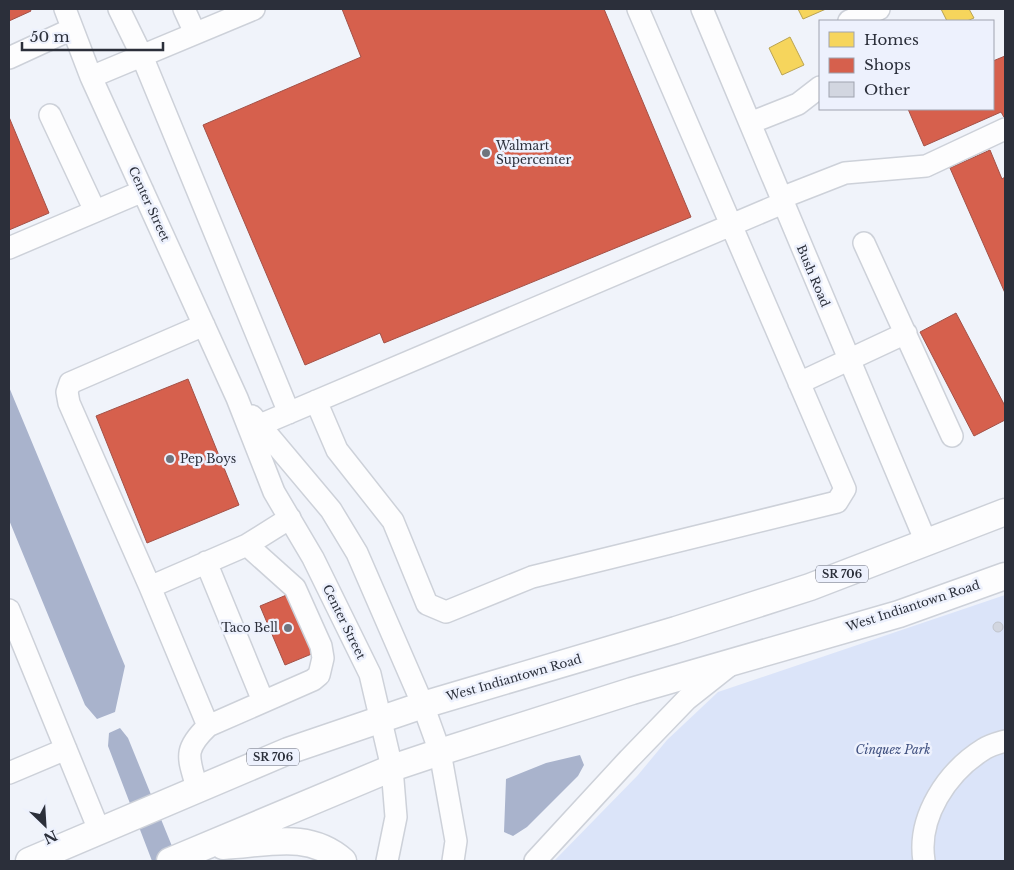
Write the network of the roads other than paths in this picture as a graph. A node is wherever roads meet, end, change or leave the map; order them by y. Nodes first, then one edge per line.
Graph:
1 (65, 9) edge
2 (119, 9) edge
3 (184, 9) edge
4 (254, 9) edge
5 (638, 9) edge
6 (702, 9) edge
7 (879, 9) edge
8 (852, 20) edge
9 (72, 29) junction
10 (195, 34) junction
11 (142, 56) junction
12 (9, 58) edge
13 (91, 77) junction
14 (819, 88) edge
15 (50, 115) dead end
16 (750, 123) junction
17 (1005, 129) edge
18 (142, 191) junction
19 (782, 200) junction
20 (96, 211) junction
21 (730, 225) junction
22 (864, 243) dead end
23 (9, 248) edge
24 (204, 325) junction
25 (906, 333) junction
26 (849, 360) junction
27 (799, 383) junction
28 (237, 398) junction
29 (316, 401) junction
30 (289, 413) junction
31 (260, 425) junction
32 (952, 436) dead end
33 (1005, 512) edge
34 (290, 518) junction
35 (926, 542) junction
36 (247, 545) junction
37 (206, 562) junction
38 (1005, 576) edge
39 (150, 587) junction
40 (9, 610) edge
41 (736, 660) junction
42 (263, 701) junction
43 (423, 705) junction
44 (382, 719) junction
45 (208, 726) junction
46 (1005, 741) edge
47 (66, 749) junction
48 (440, 752) junction
49 (392, 768) junction
50 (9, 774) edge
51 (197, 788) junction
52 (108, 826) junction
53 (188, 854) edge
54 (29, 861) edge
55 (343, 861) edge
56 (387, 861) edge
57 (453, 861) edge
58 (535, 861) edge
59 (924, 861) edge

1 - 9 street, Center Street
2 - 11 street
3 - 10 street
4 - 10 street
5 - 21 street
6 - 16 street, Bush Road
7 - 8 street
9 - 12 street
9 - 13 street, Center Street
10 - 11 street
11 - 13 street
11 - 30 street
13 - 18 street, Center Street
14 - 16 street
15 - 20 street
16 - 19 street, Bush Road
17 - 19 street
18 - 20 street
18 - 24 street, Center Street
19 - 21 street
19 - 26 street, Bush Road
20 - 23 street
21 - 27 street
21 - 29 street
22 - 25 street
24 - 28 street, Center Street
24 - 39 street
25 - 26 street
25 - 32 street
26 - 27 street
26 - 35 street, Bush Road
27 - 29 street
28 - 31 street, Center Street
28 - 34 street, Center Street
29 - 30 street
30 - 31 street
31 - 43 street, Center Street
33 - 35 main road, West Indiantown Road / SR 706
34 - 36 street
34 - 44 street, Center Street
35 - 43 main road, West Indiantown Road / SR 706
36 - 37 street
36 - 42 street
37 - 39 street
37 - 42 street
38 - 41 main road, West Indiantown Road
39 - 45 street
40 - 47 street
41 - 48 main road, West Indiantown Road
41 - 58 street
42 - 45 street
43 - 44 main road, West Indiantown Road / SR 706
43 - 48 street, Center Street
44 - 49 street, Center Street
44 - 51 main road, West Indiantown Road / SR 706
45 - 51 street
46 - 59 street
47 - 50 street
47 - 52 street
48 - 49 main road, West Indiantown Road
48 - 57 street, Center Street
49 - 53 main road, West Indiantown Road
49 - 56 street, Center Street
51 - 52 main road, West Indiantown Road / SR 706
52 - 54 main road, West Indiantown Road / SR 706
53 - 55 main road

